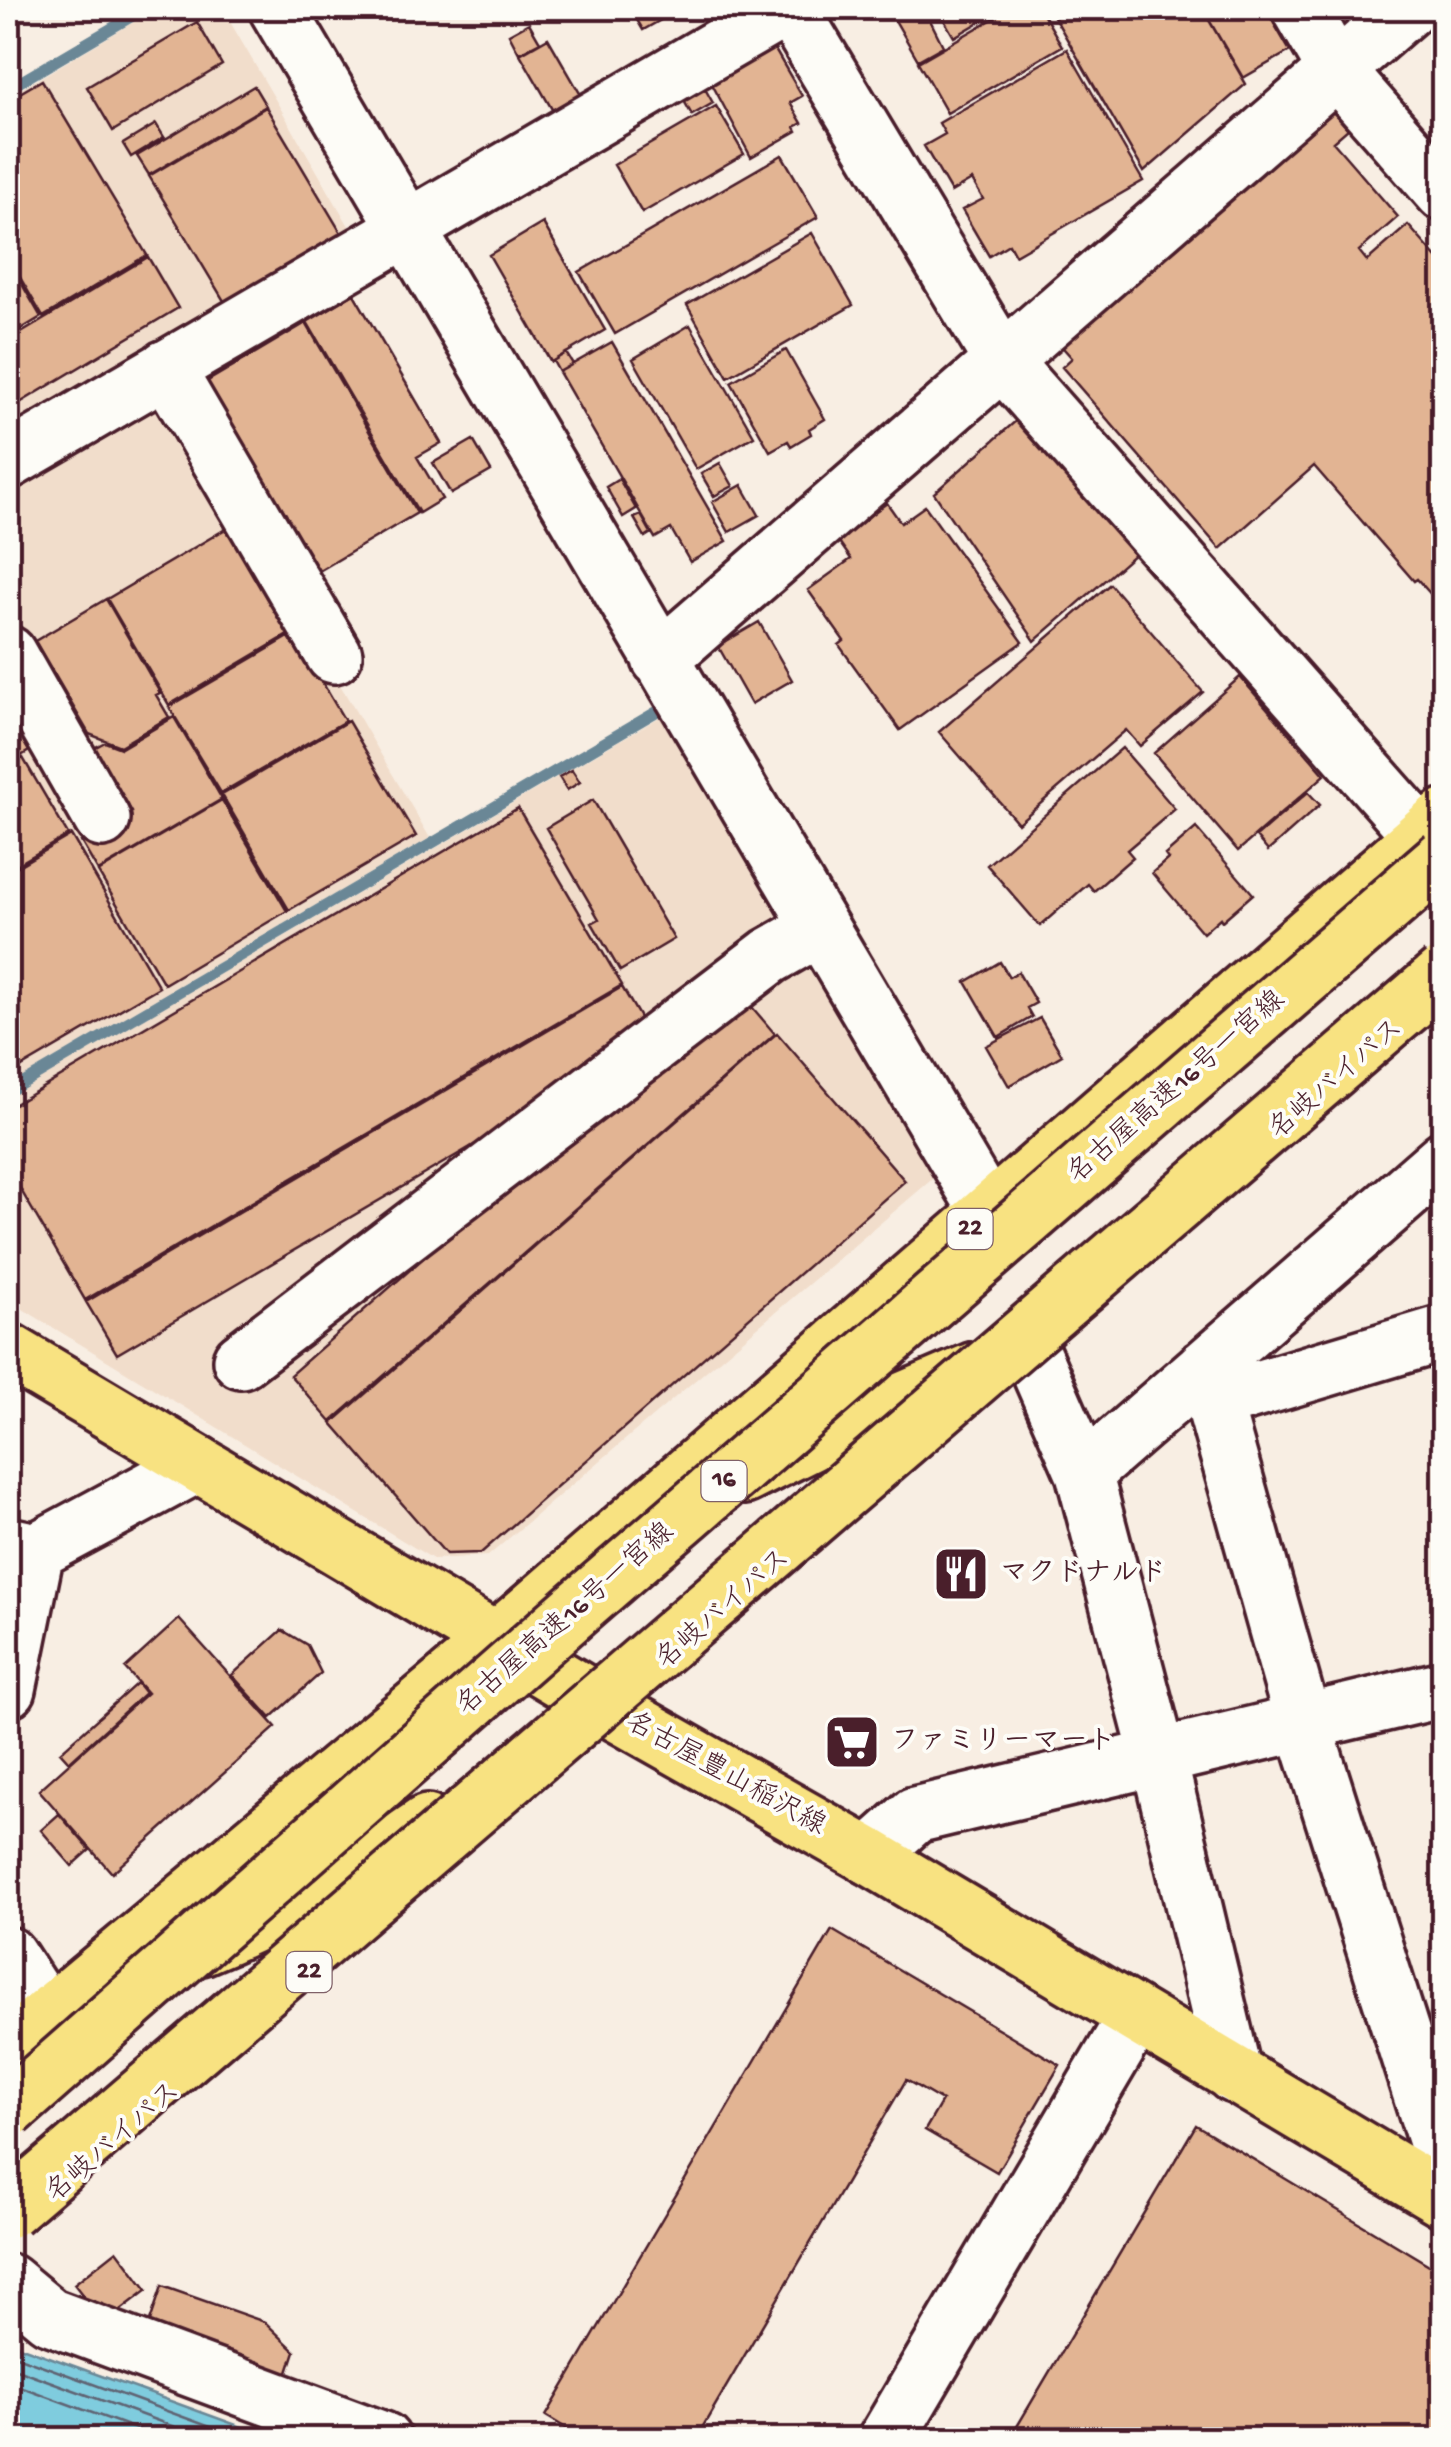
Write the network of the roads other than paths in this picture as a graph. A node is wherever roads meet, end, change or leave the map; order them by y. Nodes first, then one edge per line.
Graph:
1 (277, 8) edge
2 (788, 8) edge
3 (1300, 8) edge
4 (1408, 8) edge
5 (1336, 70) junction
6 (1444, 192) edge
7 (406, 228) junction
8 (1002, 361) junction
9 (166, 368) junction
10 (8, 461) edge
11 (8, 654) edge
12 (334, 655) dead end
13 (660, 659) junction
14 (102, 819) dead end
15 (1436, 837) edge
16 (820, 928) junction
17 (1444, 974) edge
18 (1444, 987) edge
19 (1444, 1159) edge
20 (989, 1213) junction
21 (1444, 1334) edge
22 (1029, 1348) junction
23 (8, 1350) edge
24 (241, 1360) dead end
25 (1209, 1385) junction
26 (198, 1464) junction
27 (1084, 1473) junction
28 (22, 1548) edge
29 (496, 1642) junction
30 (8, 1688) edge
31 (1444, 1689) edge
32 (610, 1709) junction
33 (1304, 1722) junction
34 (1158, 1756) junction
35 (869, 1856) junction
36 (8, 1955) edge
37 (1136, 2016) junction
38 (40, 2022) edge
39 (1234, 2075) junction
40 (8, 2110) edge
41 (1444, 2167) edge
42 (1444, 2198) edge
43 (8, 2210) edge
44 (8, 2236) edge
45 (8, 2282) edge
46 (383, 2440) edge
47 (886, 2440) edge

1 - 7 street
2 - 7 street
2 - 8 street
3 - 5 street
4 - 5 street
5 - 6 street
5 - 8 street
7 - 9 street
7 - 13 street
8 - 13 street
8 - 15 street
9 - 10 street
9 - 12 street
11 - 14 street
13 - 16 street
15 - 20 main road, 22
15 - 40 main road, 名古屋高速16号一宮線 / 16, bridge
16 - 20 street
16 - 24 street
17 - 43 main road, bridge
18 - 22 main road, 名岐バイパス / 22
19 - 25 street
20 - 29 main road, 22
21 - 25 street
22 - 27 street
22 - 29 main road
22 - 32 main road, 名岐バイパス / 22
23 - 26 main road, 名古屋豊山稲沢線
25 - 27 street
25 - 33 street
26 - 28 street
26 - 29 main road, 名古屋豊山稲沢線
27 - 34 street
28 - 30 street
29 - 32 main road, 名古屋豊山稲沢線
29 - 38 main road, 22
31 - 33 street
32 - 35 main road, 名古屋豊山稲沢線
32 - 38 main road
32 - 44 main road, 名岐バイパス / 22
33 - 34 street
33 - 41 street
34 - 35 street
34 - 39 street
35 - 37 main road, 名古屋豊山稲沢線
36 - 38 street
37 - 39 main road, 名古屋豊山稲沢線
37 - 47 street
39 - 42 main road, 名古屋豊山稲沢線
45 - 46 street

